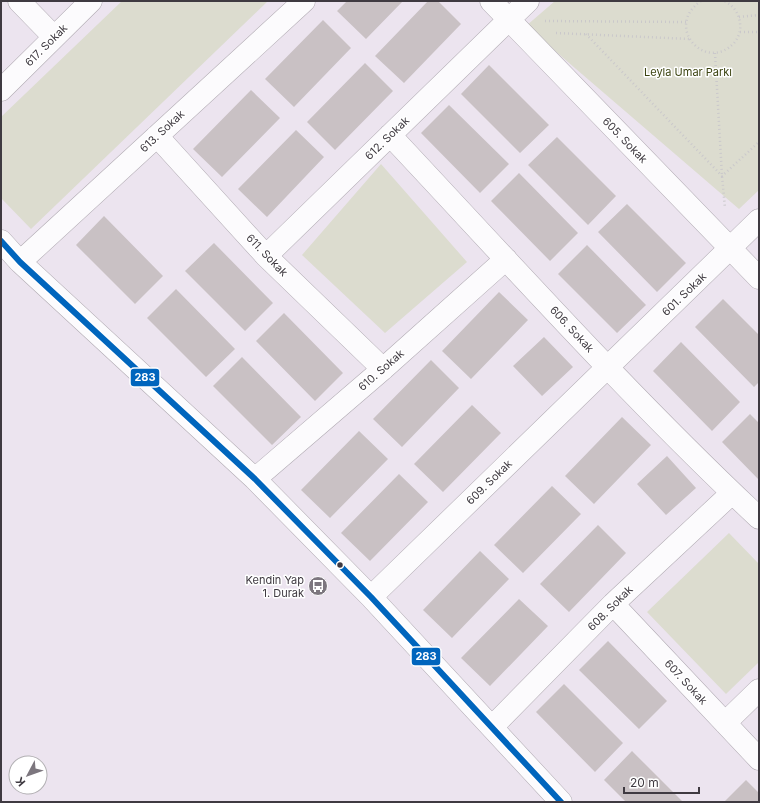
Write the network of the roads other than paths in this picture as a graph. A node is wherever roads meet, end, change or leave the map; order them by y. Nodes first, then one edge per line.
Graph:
1 (19, 1) edge
2 (91, 1) edge
3 (304, 1) edge
4 (491, 1) edge
5 (528, 1) edge
6 (514, 26) junction
7 (54, 37) junction
8 (1, 90) edge
9 (157, 136) junction
10 (390, 136) junction
11 (759, 220) edge
12 (1, 241) edge
13 (730, 249) junction
14 (266, 256) junction
15 (506, 259) junction
16 (20, 262) junction
17 (759, 278) edge
18 (608, 368) junction
19 (383, 369) junction
20 (254, 479) junction
21 (732, 492) junction
22 (759, 518) edge
23 (371, 597) junction
24 (613, 604) junction
25 (759, 690) edge
26 (725, 723) junction
27 (492, 727) junction
28 (759, 759) edge
29 (561, 802) edge

1 - 7 street
2 - 7 street, 617. Sokak
3 - 9 street, 613. Sokak
4 - 6 street, 605. Sokak
5 - 6 street, 612. Sokak
6 - 10 street, 612. Sokak
6 - 13 street, 605. Sokak
7 - 8 street, 617. Sokak
9 - 14 street, 611. Sokak
9 - 16 street, 613. Sokak
10 - 14 street, 612. Sokak
10 - 15 street, 606. Sokak
11 - 13 street, 601. Sokak
12 - 16 street
13 - 17 street, 605. Sokak
13 - 18 street, 601. Sokak
14 - 19 street, 611. Sokak
15 - 18 street, 606. Sokak
15 - 19 street, 610. Sokak
16 - 20 street
18 - 21 street, 606. Sokak
18 - 23 street, 609. Sokak
19 - 20 street, 610. Sokak
20 - 23 street
21 - 22 street, 606. Sokak
21 - 24 street, 608. Sokak
23 - 27 street
24 - 26 street, 607. Sokak
24 - 27 street, 608. Sokak
25 - 26 street
26 - 28 street, 607. Sokak
27 - 29 street

